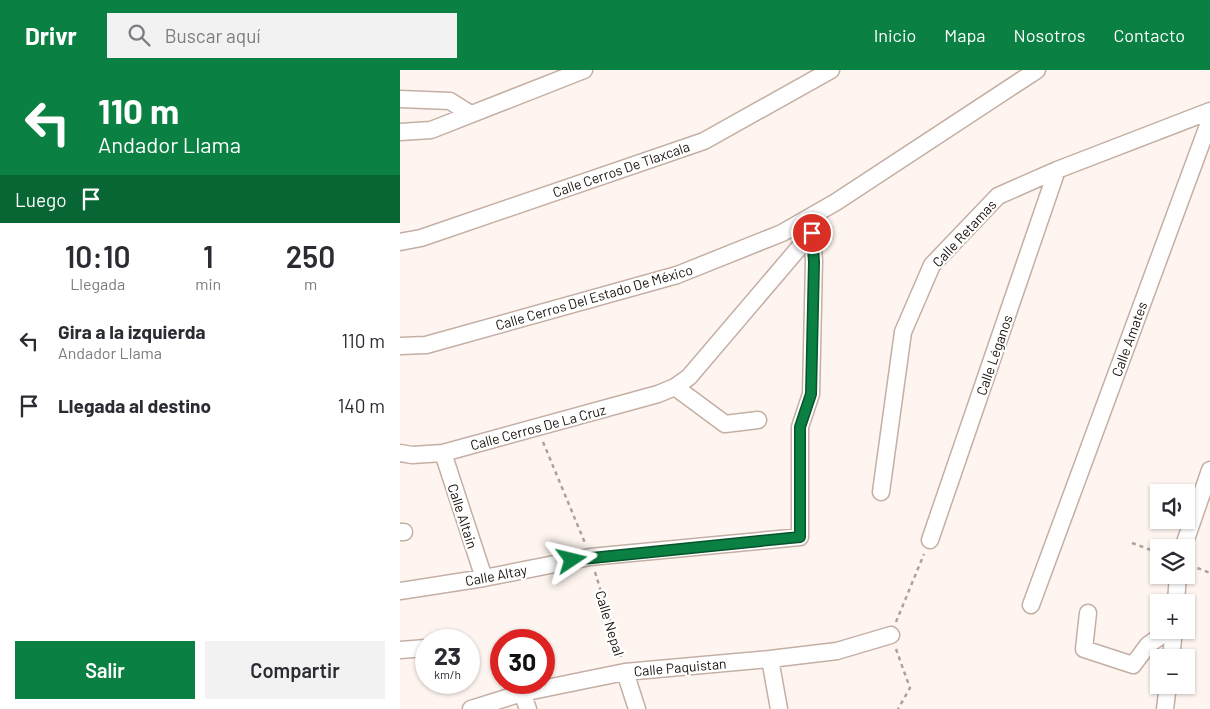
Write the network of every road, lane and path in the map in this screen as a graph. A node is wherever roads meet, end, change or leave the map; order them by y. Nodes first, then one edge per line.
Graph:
1 (584, 70) edge
2 (831, 70) edge
3 (1036, 70) edge
4 (400, 99) edge
5 (1210, 111) edge
6 (469, 114) junction
7 (1210, 120) edge
8 (400, 132) edge
9 (1057, 170) junction
10 (836, 202) junction
11 (812, 233) junction
12 (400, 242) edge
13 (400, 346) edge
14 (675, 388) junction
15 (758, 420) dead end
16 (537, 426) junction
17 (400, 453) edge
18 (443, 453) junction
19 (1210, 470) edge
20 (881, 492) dead end
21 (1186, 539) edge
22 (930, 540) joint
23 (1132, 543) dead end
24 (1150, 550) edge
25 (590, 557) junction
26 (1195, 567) edge
27 (1210, 573) edge
28 (484, 578) junction
29 (400, 591) edge
30 (1031, 605) dead end
31 (1088, 613) dead end
32 (891, 635) junction
33 (1156, 639) edge
34 (415, 649) edge
35 (400, 650) edge
36 (770, 659) junction
37 (625, 672) junction
38 (555, 686) edge
39 (519, 694) edge
40 (522, 694) edge
41 (1167, 694) edge
42 (471, 709) edge
43 (528, 709) edge
44 (637, 709) edge
45 (779, 709) edge
46 (898, 709) edge
47 (1165, 709) edge

1 - 6 street
2 - 12 street, Calle Cerros De Tlaxcala
3 - 10 street, Calle Cerros Del Estado De México
4 - 6 street
5 - 9 street, Calle Retamas
6 - 8 street
7 - 30 street, Calle Amates
9 - 20 street, Calle Retamas
9 - 22 street, Calle Léganos
10 - 11 street, Calle Cerros De La Cruz
10 - 13 street, Calle Cerros Del Estado De México
11 - 14 street, Calle Cerros De La Cruz
11 - 25 street, Calle Altay
14 - 15 street
14 - 16 street, Calle Cerros De La Cruz
16 - 18 street, Calle Cerros De La Cruz
16 - 25 path, Calle Nepal
17 - 18 street, Calle Cerros De La Cruz
18 - 28 street, Calle Altain
19 - 21 street
22 - 32 path
23 - 24 path
25 - 28 street, Calle Altay
25 - 37 path, Calle Nepal
26 - 27 path
28 - 29 street, Calle Altay
31 - 33 street
32 - 36 street, Calle Paquistan
32 - 46 path
34 - 35 street
36 - 37 street, Calle Paquistan
36 - 45 street
37 - 38 street, Calle Paquistan
37 - 44 street, Calle Nepal
39 - 42 street, Calle Paquistan
40 - 43 street
41 - 47 street

